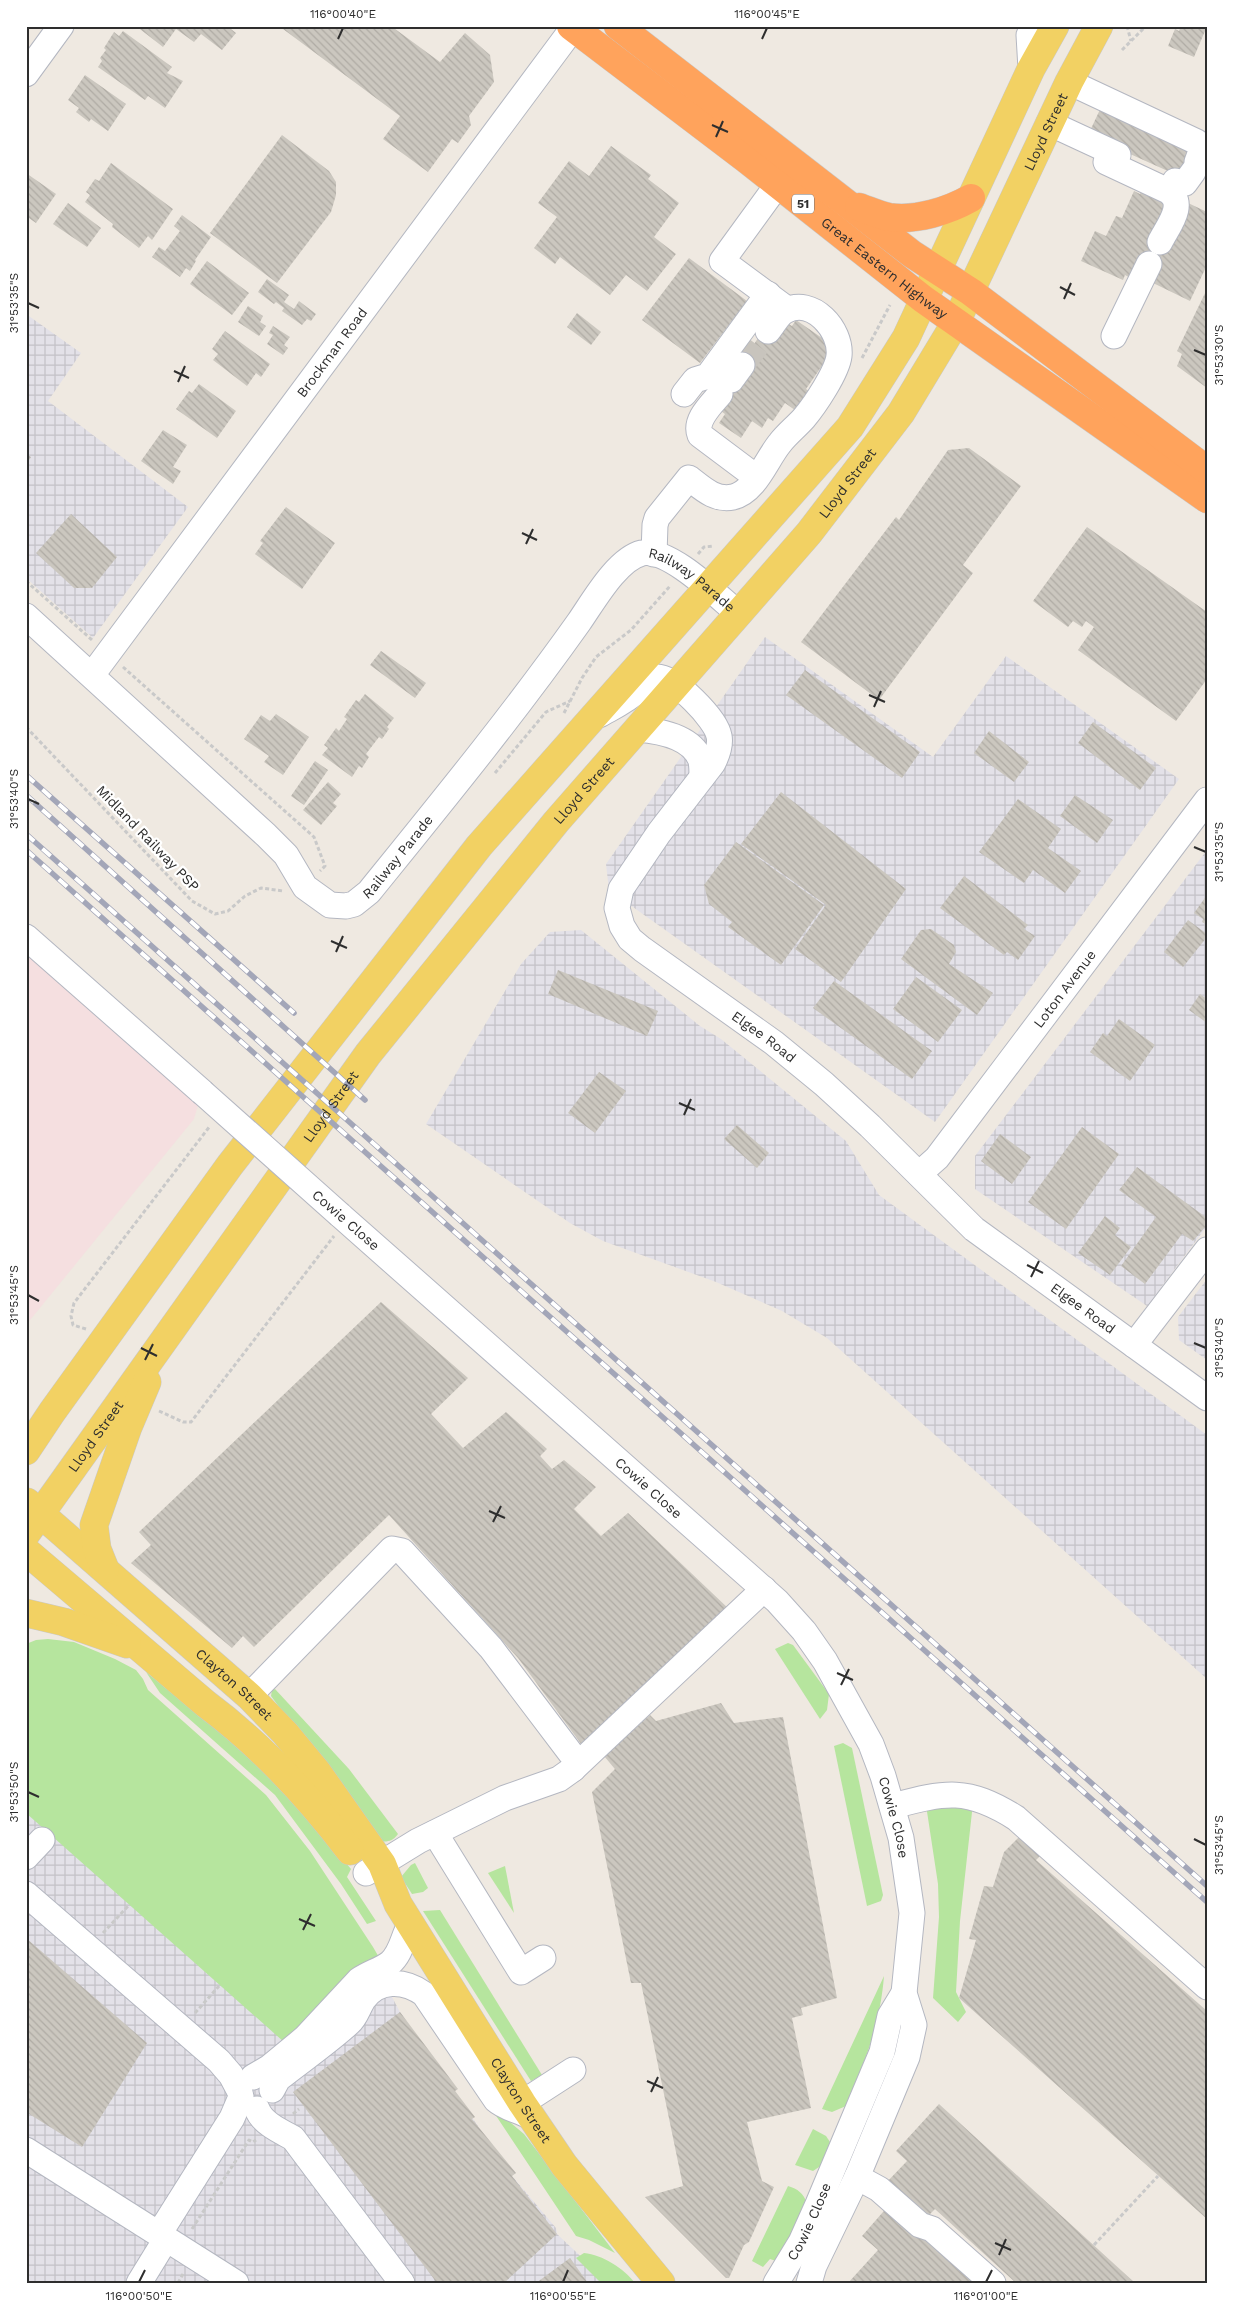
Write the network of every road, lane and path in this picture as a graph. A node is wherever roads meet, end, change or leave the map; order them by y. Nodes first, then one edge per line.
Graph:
1 (61, 26) edge
2 (618, 26) edge
3 (1034, 26) edge
4 (1056, 26) edge
5 (1099, 26) edge
6 (1127, 26) edge
7 (1146, 26) edge
8 (579, 27) edge
9 (634, 35) edge
10 (1131, 41) junction
11 (1122, 50) dead end
12 (1031, 69) junction
13 (26, 74) edge
14 (1069, 82) junction
15 (1049, 123) junction
16 (1117, 159) junction
17 (778, 184) junction
18 (971, 198) junction
19 (845, 203) junction
20 (1160, 242) dead end
21 (1149, 264) dead end
22 (937, 270) junction
23 (971, 292) junction
24 (768, 294) junction
25 (923, 299) junction
26 (787, 310) junction
27 (956, 322) junction
28 (768, 331) tunnel mouth
29 (1114, 336) dead end
30 (731, 380) tunnel mouth
31 (684, 394) dead end
32 (1207, 470) edge
33 (760, 472) junction
34 (1207, 499) edge
35 (654, 554) junction
36 (26, 581) edge
37 (706, 587) junction
38 (739, 614) junction
39 (26, 616) edge
40 (108, 654) junction
41 (92, 675) junction
42 (676, 687) junction
43 (590, 720) junction
44 (26, 727) edge
45 (638, 729) junction
46 (702, 777) junction
47 (1207, 800) edge
48 (295, 889) junction
49 (26, 937) edge
50 (212, 1124) dead end
51 (919, 1174) junction
52 (339, 1223) junction
53 (1207, 1250) edge
54 (202, 1284) junction
55 (86, 1329) dead end
56 (1134, 1345) junction
57 (1207, 1398) edge
58 (151, 1408) dead end
59 (52, 1412) junction
60 (26, 1424) edge
61 (26, 1451) edge
62 (31, 1516) edge
63 (26, 1551) edge
64 (105, 1569) junction
65 (764, 1589) junction
66 (26, 1613) edge
67 (145, 1650) junction
68 (249, 1696) junction
69 (573, 1769) junction
70 (892, 1806) junction
71 (435, 1833) junction
72 (374, 1869) junction
73 (26, 1894) edge
74 (404, 1914) junction
75 (543, 1958) dead end
76 (1207, 1987) edge
77 (904, 1993) junction
78 (573, 2070) dead end
79 (255, 2093) junction
80 (299, 2109) dead end
81 (527, 2111) junction
82 (275, 2128) junction
83 (26, 2150) edge
84 (1158, 2176) dead end
85 (857, 2177) junction
86 (172, 2238) junction
87 (1094, 2245) dead end
88 (139, 2283) edge
89 (236, 2283) edge
90 (402, 2283) edge
91 (661, 2283) edge
92 (776, 2283) edge
93 (809, 2283) edge
94 (993, 2283) edge

1 - 13 street
2 - 9 highway, Great Eastern Highway / 51
3 - 12 street
4 - 12 main road
5 - 14 main road, Lloyd Street
6 - 10 path
7 - 10 path
8 - 17 highway, Great Eastern Highway / 51
8 - 40 street, Brockman Road
9 - 19 highway, Great Eastern Highway / 51
10 - 11 path
12 - 18 main road
14 - 15 main road, Lloyd Street
14 - 16 street
15 - 16 street
15 - 23 main road, Lloyd Street
16 - 20 street
17 - 24 street
17 - 25 highway, Great Eastern Highway / 51
18 - 19 highway
18 - 22 main road
19 - 22 highway, Great Eastern Highway / 51
21 - 29 street
22 - 23 highway, Great Eastern Highway / 51
22 - 25 main road
23 - 27 main road, Lloyd Street
23 - 32 highway, Great Eastern Highway / 51
24 - 26 street
24 - 31 street
25 - 27 highway, Great Eastern Highway / 51
25 - 37 main road
26 - 28 street
26 - 33 street
27 - 34 highway, Great Eastern Highway / 51
27 - 38 main road, Lloyd Street
30 - 33 street
33 - 35 street
35 - 37 street, Railway Parade
35 - 48 street, Railway Parade
36 - 40 path
37 - 38 street, Railway Parade
37 - 43 main road
38 - 42 main road, Lloyd Street
39 - 41 street, Railway Parade
40 - 41 street, Brockman Road
40 - 48 path
41 - 48 street, Railway Parade
42 - 43 street, Elgee Road
42 - 45 main road, Lloyd Street
42 - 46 street, Elgee Road
43 - 59 main road
44 - 48 path, Midland Railway PSP
45 - 46 street
45 - 54 main road, Lloyd Street
46 - 51 street, Elgee Road
47 - 51 street, Loton Avenue
49 - 52 street, Cowie Close, bridge
50 - 55 path
51 - 56 street, Elgee Road
52 - 58 path
52 - 65 street, Cowie Close
53 - 56 street
54 - 62 main road, Lloyd Street
54 - 64 main road
56 - 57 street, Elgee Road
59 - 60 main road
59 - 61 main road
62 - 64 main road, Clayton Street
63 - 67 main road, Clayton Street
64 - 68 main road, Clayton Street
65 - 69 street
65 - 70 street, Cowie Close
66 - 67 main road
67 - 72 main road, Clayton Street
68 - 69 street
68 - 72 main road, Clayton Street
69 - 71 street
70 - 76 street
70 - 77 street, Cowie Close
71 - 72 street
71 - 75 street
72 - 74 main road, Clayton Street
73 - 79 street
74 - 79 street
74 - 81 main road, Clayton Street
77 - 85 street, Cowie Close
77 - 92 street, Cowie Close
78 - 81 street
79 - 81 street
79 - 82 street
79 - 86 street
80 - 82 path
81 - 91 main road, Clayton Street
82 - 86 path
82 - 90 street
83 - 86 street
84 - 87 path
85 - 93 street, Cowie Close
85 - 94 street
86 - 88 street
86 - 89 street

